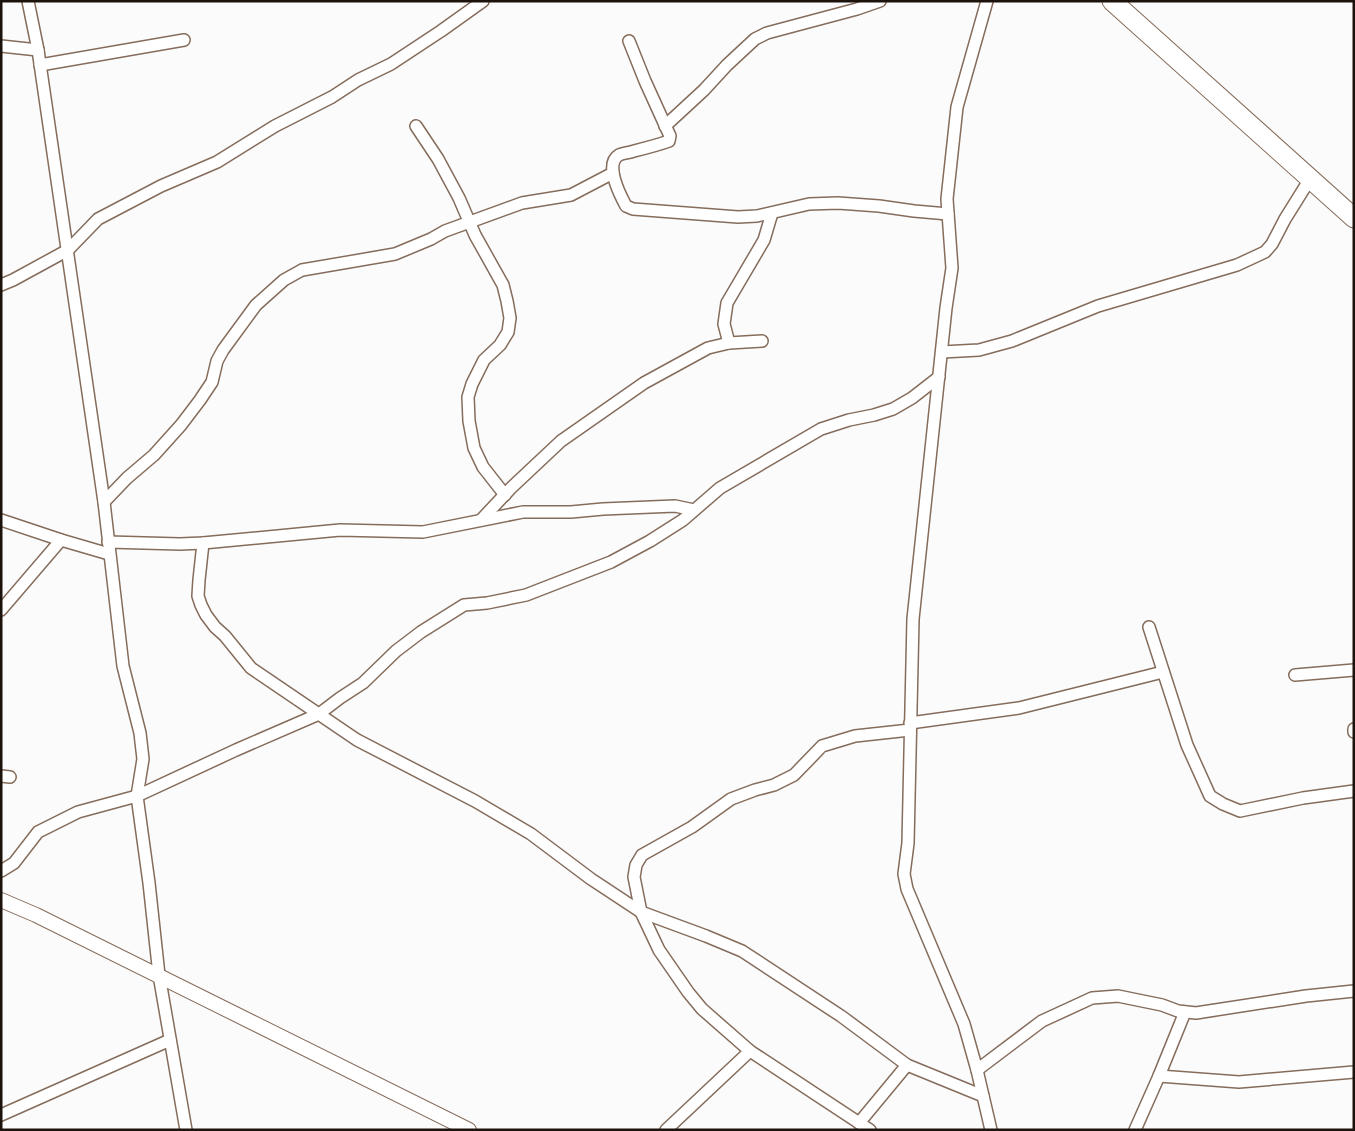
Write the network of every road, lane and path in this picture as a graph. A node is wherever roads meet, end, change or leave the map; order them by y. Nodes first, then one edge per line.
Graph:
1 (28, 1) edge
2 (483, 1) edge
3 (880, 1) edge
4 (987, 1) edge
5 (1112, 1) edge
6 (184, 40) dead end
7 (629, 41) dead end
8 (1, 46) edge
9 (38, 50) junction
10 (40, 65) junction
11 (416, 126) dead end
12 (665, 126) junction
13 (613, 173) junction
14 (1310, 178) junction
15 (772, 212) junction
16 (948, 214) junction
17 (1354, 218) edge
18 (469, 222) junction
19 (68, 250) junction
20 (1, 285) edge
21 (762, 341) dead end
22 (729, 343) junction
23 (942, 352) junction
24 (939, 377) junction
25 (505, 494) junction
26 (104, 502) junction
27 (694, 510) junction
28 (1, 520) edge
29 (481, 520) junction
30 (61, 540) junction
31 (203, 543) junction
32 (108, 548) junction
33 (1, 610) edge
34 (1149, 627) dead end
35 (1354, 670) edge
36 (1163, 672) junction
37 (1295, 675) dead end
38 (319, 714) junction
39 (910, 727) junction
40 (1354, 791) edge
41 (137, 796) junction
42 (1, 871) edge
43 (1, 900) edge
44 (641, 912) junction
45 (159, 975) junction
46 (1354, 991) edge
47 (1186, 1012) junction
48 (170, 1040) junction
49 (750, 1051) junction
50 (907, 1065) junction
51 (977, 1070) junction
52 (1354, 1072) edge
53 (1159, 1076) junction
54 (983, 1096) junction
55 (1, 1116) edge
56 (859, 1123) junction
57 (186, 1130) edge
58 (469, 1130) edge
59 (666, 1130) edge
60 (870, 1130) edge
61 (991, 1130) edge
62 (1135, 1130) edge

1 - 9 street
2 - 19 street
3 - 12 street
4 - 16 street
5 - 14 highway
6 - 10 street
7 - 12 street
8 - 9 street
9 - 10 street
10 - 19 street
11 - 18 street
12 - 13 street
13 - 15 street
13 - 18 street
14 - 17 highway
14 - 23 street
15 - 16 street
15 - 22 street
16 - 23 street
18 - 25 street
18 - 26 street
19 - 20 street
19 - 26 street
21 - 22 street
22 - 25 street
23 - 24 street
24 - 27 street
24 - 39 street
25 - 29 street
26 - 32 street
27 - 29 street
27 - 38 street
28 - 30 street
29 - 31 street
30 - 32 street
30 - 33 street
31 - 32 street
31 - 38 street
32 - 41 street
34 - 36 street
35 - 37 street
36 - 39 street
36 - 40 street
38 - 41 street
38 - 44 street
39 - 44 street
39 - 51 street
41 - 42 street
41 - 45 street
43 - 45 street
44 - 49 street
44 - 50 street
45 - 48 street
45 - 58 street
46 - 47 street
47 - 51 street
47 - 53 street
48 - 55 street
48 - 57 street
49 - 56 street
49 - 59 street
50 - 54 street
50 - 56 street
51 - 54 street
52 - 53 street
53 - 62 street
54 - 61 street
56 - 60 street

